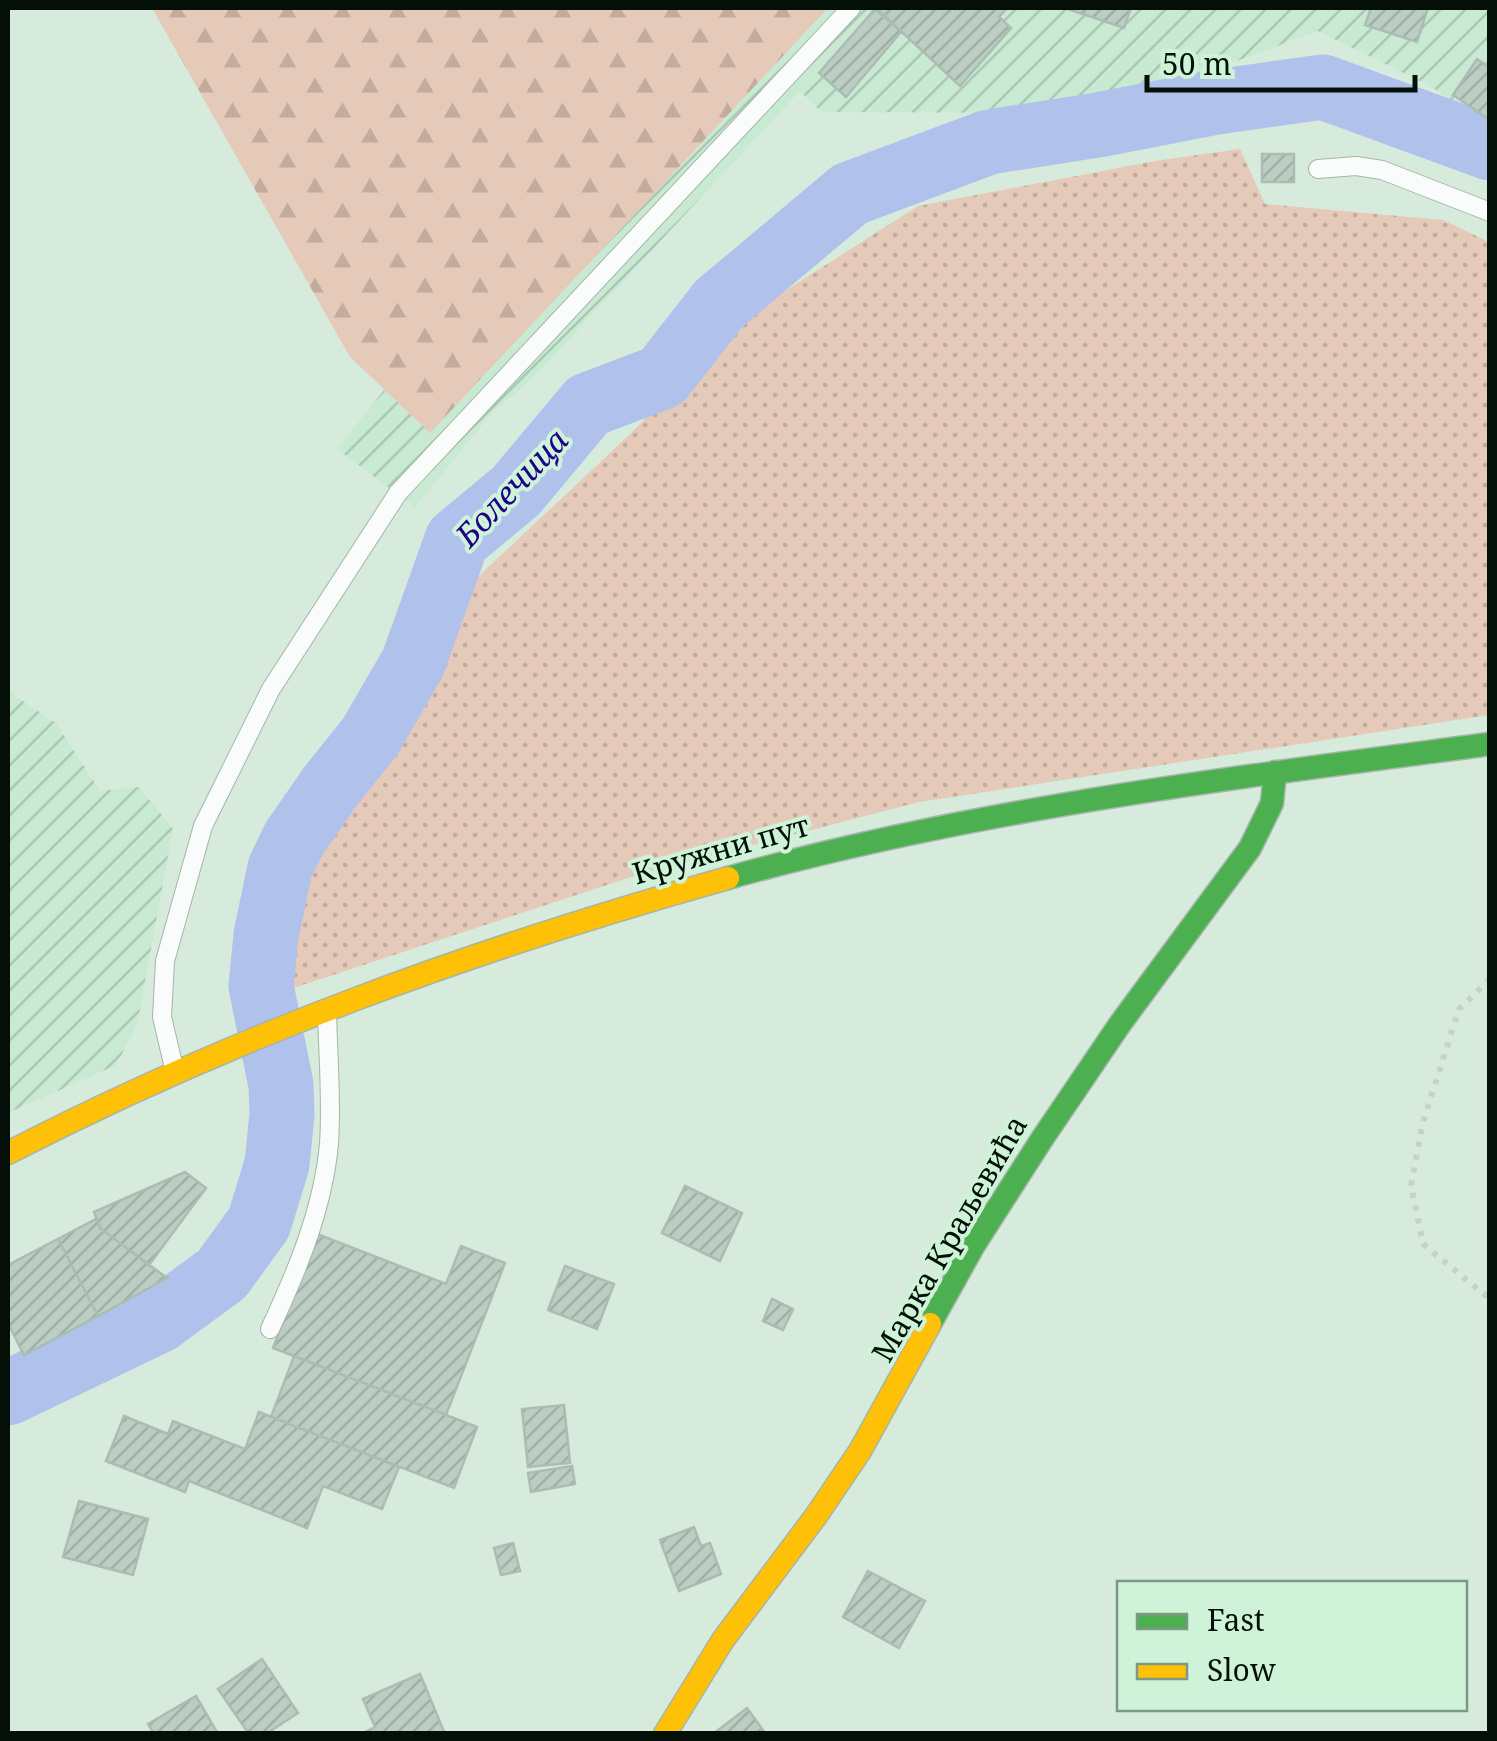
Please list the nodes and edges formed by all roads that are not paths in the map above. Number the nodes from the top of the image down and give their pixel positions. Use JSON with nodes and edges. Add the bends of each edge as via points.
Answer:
{"nodes":[{"id":1,"x":851,"y":8,"type":"edge"},
{"id":2,"x":1318,"y":169,"type":"dead end"},
{"id":3,"x":1490,"y":212,"type":"edge"},
{"id":4,"x":1490,"y":744,"type":"edge"},
{"id":5,"x":1276,"y":772,"type":"junction"},
{"id":6,"x":318,"y":1010,"type":"junction"},
{"id":7,"x":175,"y":1072,"type":"junction"},
{"id":8,"x":8,"y":1154,"type":"edge"},
{"id":9,"x":270,"y":1329,"type":"dead end"},
{"id":10,"x":665,"y":1734,"type":"edge"}],
"edges":[{"from":1,"to":7,"type":"lane","via":[[398,494],[271,689],[204,826],[165,961],[162,1016]]},
{"from":2,"to":3,"type":"lane","via":[[1382,170]]},
{"from":4,"to":5,"type":"main road","name":"Кружни пут"},
{"from":5,"to":6,"type":"main road","name":"Кружни пут","via":[[972,820],[770,865],[526,938]]},
{"from":5,"to":10,"type":"main road","name":"Марка Краљевића","via":[[1272,804],[1250,848],[1042,1138],[860,1451],[723,1640]]},
{"from":6,"to":7,"type":"main road","name":"Кружни пут"},
{"from":6,"to":9,"type":"lane","via":[[328,1144],[304,1250]]},
{"from":7,"to":8,"type":"main road","name":"Кружни пут"}]}
